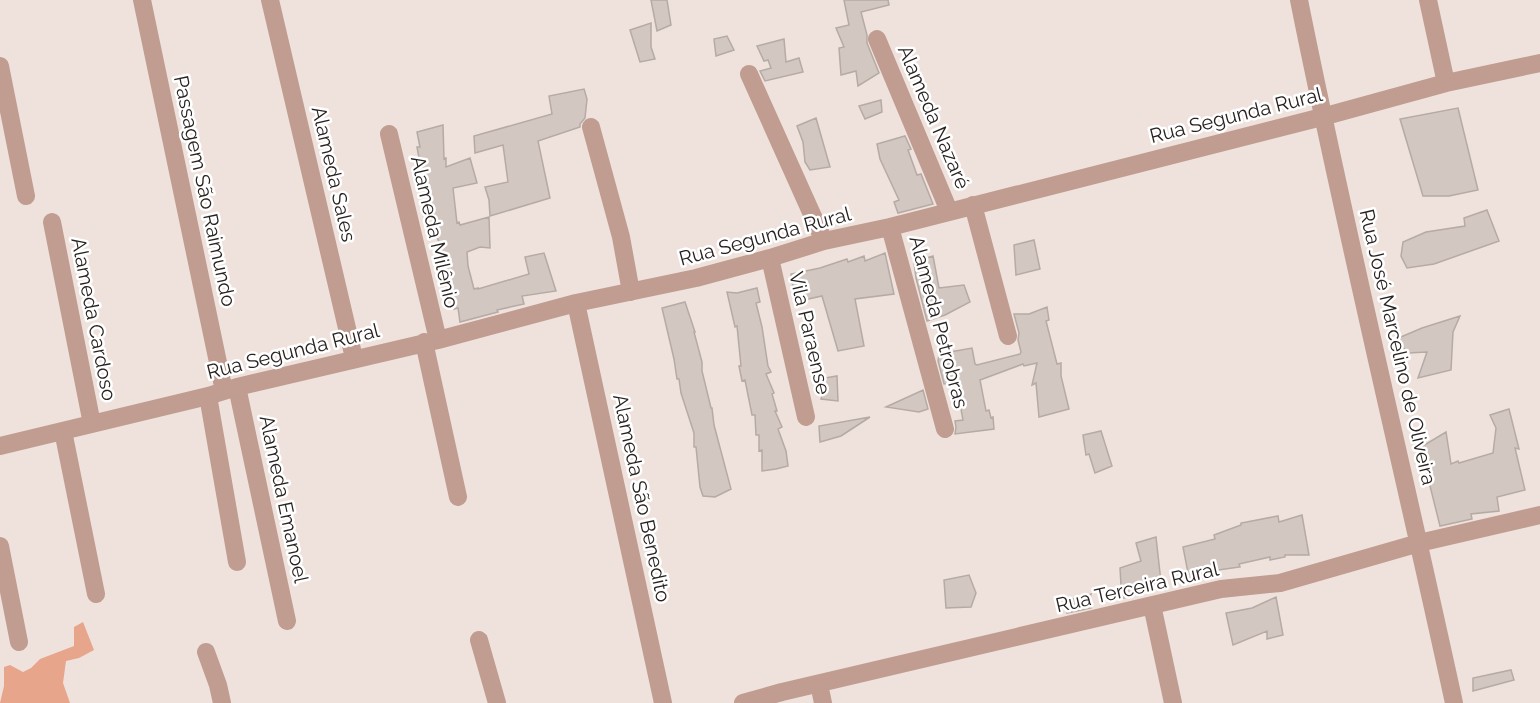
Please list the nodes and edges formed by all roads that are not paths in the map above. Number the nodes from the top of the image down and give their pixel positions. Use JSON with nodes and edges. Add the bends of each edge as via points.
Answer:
{"nodes":[{"id":1,"x":142,"y":0,"type":"edge"},
{"id":2,"x":270,"y":0,"type":"edge"},
{"id":3,"x":1299,"y":0,"type":"edge"},
{"id":4,"x":1428,"y":0,"type":"edge"},
{"id":5,"x":878,"y":39,"type":"dead end"},
{"id":6,"x":1540,"y":63,"type":"edge"},
{"id":7,"x":0,"y":66,"type":"edge"},
{"id":8,"x":749,"y":74,"type":"dead end"},
{"id":9,"x":1446,"y":82,"type":"junction"},
{"id":10,"x":1322,"y":117,"type":"junction"},
{"id":11,"x":591,"y":127,"type":"dead end"},
{"id":12,"x":389,"y":134,"type":"dead end"},
{"id":13,"x":26,"y":196,"type":"dead end"},
{"id":14,"x":973,"y":205,"type":"junction"},
{"id":15,"x":949,"y":211,"type":"junction"},
{"id":16,"x":51,"y":222,"type":"dead end"},
{"id":17,"x":890,"y":227,"type":"junction"},
{"id":18,"x":824,"y":241,"type":"junction"},
{"id":19,"x":770,"y":258,"type":"junction"},
{"id":20,"x":631,"y":292,"type":"junction"},
{"id":21,"x":576,"y":303,"type":"junction"},
{"id":22,"x":1008,"y":336,"type":"dead end"},
{"id":23,"x":431,"y":341,"type":"junction"},
{"id":24,"x":354,"y":358,"type":"junction"},
{"id":25,"x":223,"y":391,"type":"junction"},
{"id":26,"x":806,"y":417,"type":"dead end"},
{"id":27,"x":92,"y":424,"type":"junction"},
{"id":28,"x":945,"y":429,"type":"dead end"},
{"id":29,"x":63,"y":431,"type":"junction"},
{"id":30,"x":0,"y":446,"type":"edge"},
{"id":31,"x":458,"y":497,"type":"dead end"},
{"id":32,"x":1540,"y":515,"type":"edge"},
{"id":33,"x":1419,"y":543,"type":"junction"},
{"id":34,"x":0,"y":546,"type":"edge"},
{"id":35,"x":237,"y":562,"type":"dead end"},
{"id":36,"x":96,"y":594,"type":"dead end"},
{"id":37,"x":1152,"y":605,"type":"junction"},
{"id":38,"x":287,"y":621,"type":"dead end"},
{"id":39,"x":479,"y":640,"type":"dead end"},
{"id":40,"x":20,"y":642,"type":"dead end"},
{"id":41,"x":206,"y":652,"type":"dead end"},
{"id":42,"x":819,"y":684,"type":"junction"},
{"id":43,"x":783,"y":698,"type":"edge"},
{"id":44,"x":222,"y":703,"type":"edge"},
{"id":45,"x":496,"y":703,"type":"edge"},
{"id":46,"x":663,"y":703,"type":"edge"},
{"id":47,"x":743,"y":703,"type":"edge"},
{"id":48,"x":823,"y":703,"type":"edge"},
{"id":49,"x":1173,"y":703,"type":"edge"},
{"id":50,"x":1454,"y":703,"type":"edge"}],
"edges":[{"from":1,"to":25,"type":"street","name":"Passagem São Raimundo"},
{"from":2,"to":24,"type":"street","name":"Alameda Sales"},
{"from":3,"to":10,"type":"street","name":"Rua José Marcelino de Oliveira"},
{"from":4,"to":9,"type":"street"},
{"from":5,"to":15,"type":"street","name":"Alameda Nazaré"},
{"from":6,"to":9,"type":"street","name":"Rua Segunda Rural"},
{"from":7,"to":13,"type":"street"},
{"from":8,"to":18,"type":"street"},
{"from":9,"to":10,"type":"street","name":"Rua Segunda Rural"},
{"from":10,"to":14,"type":"street","name":"Rua Segunda Rural"},
{"from":10,"to":33,"type":"street","name":"Rua José Marcelino de Oliveira"},
{"from":11,"to":20,"type":"street","via":[[621,237]]},
{"from":12,"to":23,"type":"street","name":"Alameda Milênio"},
{"from":14,"to":15,"type":"street","name":"Rua Segunda Rural"},
{"from":14,"to":22,"type":"street"},
{"from":15,"to":17,"type":"street","name":"Rua Segunda Rural"},
{"from":16,"to":27,"type":"street","name":"Alameda Cardoso"},
{"from":17,"to":18,"type":"street","name":"Rua Segunda Rural"},
{"from":17,"to":28,"type":"street","name":"Alameda Petrobras"},
{"from":18,"to":19,"type":"street","name":"Rua Segunda Rural"},
{"from":19,"to":20,"type":"street","name":"Rua Segunda Rural"},
{"from":19,"to":26,"type":"street","name":"Vila Paraense"},
{"from":20,"to":21,"type":"street","name":"Rua Segunda Rural"},
{"from":21,"to":23,"type":"street","name":"Rua Segunda Rural"},
{"from":21,"to":46,"type":"street","name":"Alameda São Benedito"},
{"from":23,"to":24,"type":"street","name":"Rua Segunda Rural"},
{"from":23,"to":31,"type":"street","name":"Alameda Milênio"},
{"from":24,"to":25,"type":"street","name":"Rua Segunda Rural"},
{"from":25,"to":27,"type":"street","name":"Rua Segunda Rural"},
{"from":25,"to":35,"type":"street"},
{"from":25,"to":38,"type":"street","name":"Alameda Emanoel"},
{"from":27,"to":29,"type":"street","name":"Rua Segunda Rural"},
{"from":29,"to":30,"type":"street","name":"Rua Segunda Rural"},
{"from":29,"to":36,"type":"street"},
{"from":32,"to":33,"type":"street","name":"Rua Terceira Rural"},
{"from":33,"to":37,"type":"street","name":"Rua Terceira Rural","via":[[1280,583],[1221,590]]},
{"from":33,"to":50,"type":"street","name":"Rua José Marcelino de Oliveira"},
{"from":34,"to":40,"type":"street"},
{"from":37,"to":42,"type":"street","name":"Rua Terceira Rural"},
{"from":37,"to":49,"type":"street"},
{"from":39,"to":45,"type":"street"},
{"from":41,"to":44,"type":"street"},
{"from":42,"to":43,"type":"street","name":"Rua Terceira Rural"},
{"from":42,"to":48,"type":"street"},
{"from":43,"to":47,"type":"street","name":"Rua Terceira Rural"}]}
